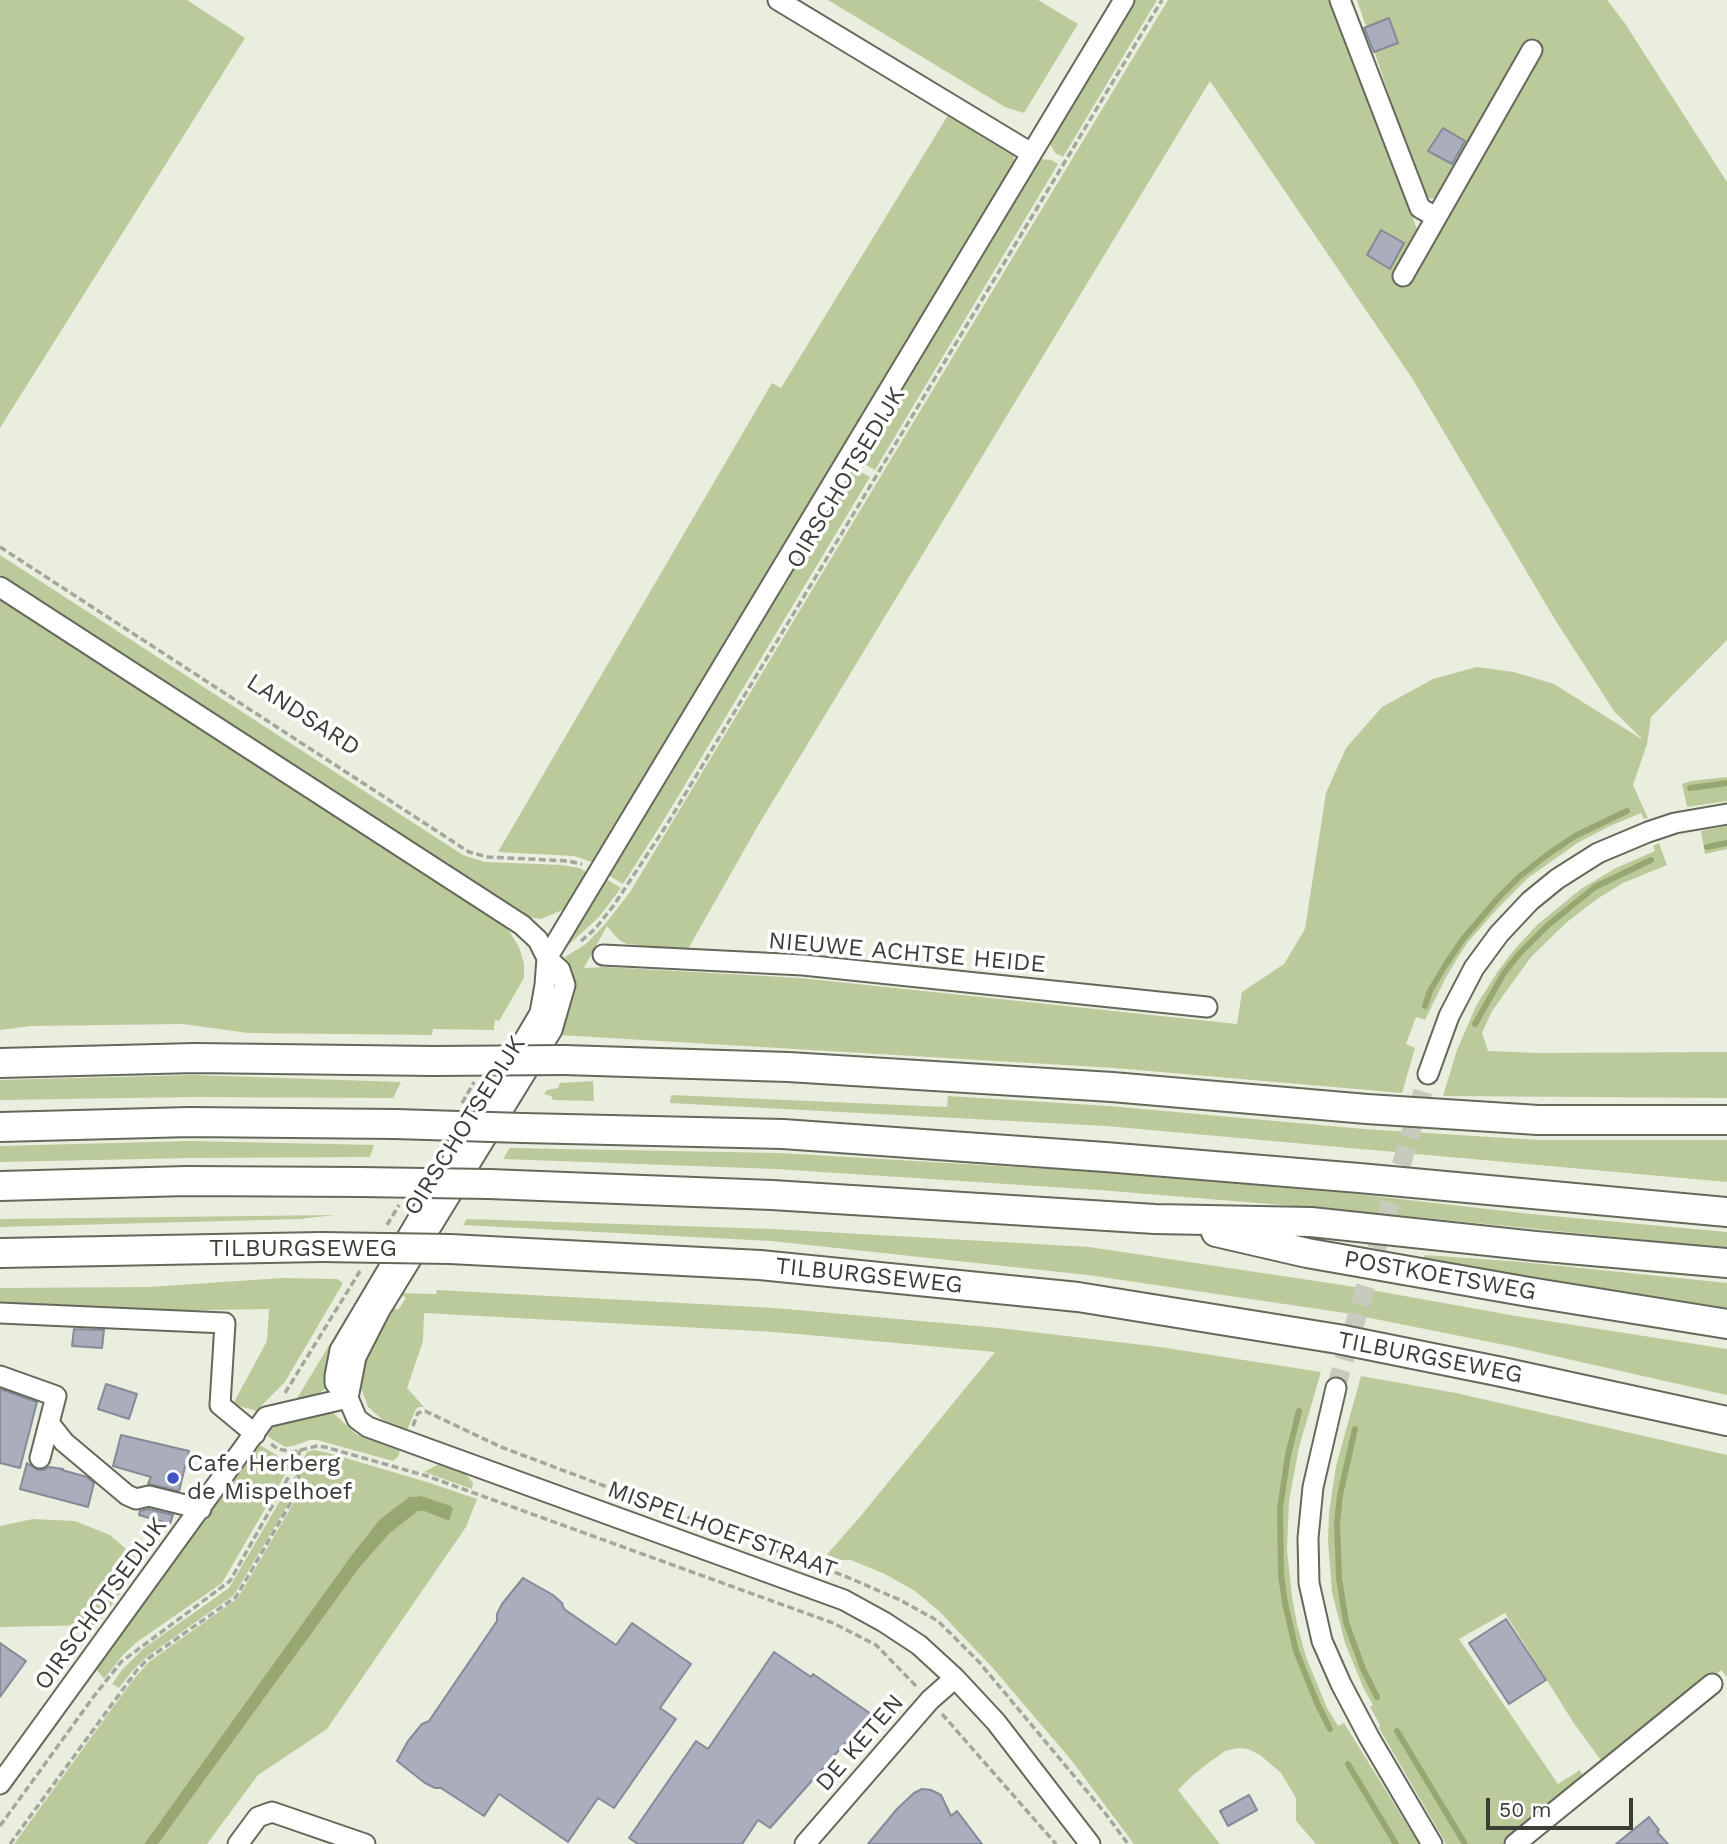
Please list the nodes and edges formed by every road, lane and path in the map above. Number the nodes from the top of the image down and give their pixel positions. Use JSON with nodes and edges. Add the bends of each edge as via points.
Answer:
{"nodes":[{"id":1,"x":778,"y":0,"type":"edge"},
{"id":2,"x":1124,"y":0,"type":"edge"},
{"id":3,"x":1162,"y":0,"type":"edge"},
{"id":4,"x":1340,"y":0,"type":"edge"},
{"id":5,"x":1532,"y":50,"type":"dead end"},
{"id":6,"x":1031,"y":153,"type":"junction"},
{"id":7,"x":1436,"y":218,"type":"junction"},
{"id":8,"x":1403,"y":276,"type":"dead end"},
{"id":9,"x":0,"y":547,"type":"edge"},
{"id":10,"x":0,"y":587,"type":"edge"},
{"id":11,"x":1727,"y":814,"type":"edge"},
{"id":12,"x":598,"y":872,"type":"junction"},
{"id":13,"x":603,"y":955,"type":"dead end"},
{"id":14,"x":547,"y":958,"type":"junction"},
{"id":15,"x":1207,"y":1007,"type":"dead end"},
{"id":16,"x":0,"y":1063,"type":"edge"},
{"id":17,"x":1428,"y":1074,"type":"tunnel mouth"},
{"id":18,"x":1727,"y":1120,"type":"edge"},
{"id":19,"x":0,"y":1127,"type":"edge"},
{"id":20,"x":0,"y":1186,"type":"edge"},
{"id":21,"x":1727,"y":1212,"type":"edge"},
{"id":22,"x":1155,"y":1219,"type":"junction"},
{"id":23,"x":0,"y":1253,"type":"edge"},
{"id":24,"x":1727,"y":1264,"type":"edge"},
{"id":25,"x":0,"y":1313,"type":"edge"},
{"id":26,"x":1727,"y":1324,"type":"edge"},
{"id":27,"x":0,"y":1376,"type":"edge"},
{"id":28,"x":1336,"y":1388,"type":"tunnel mouth"},
{"id":29,"x":348,"y":1398,"type":"junction"},
{"id":30,"x":1727,"y":1421,"type":"edge"},
{"id":31,"x":49,"y":1423,"type":"junction"},
{"id":32,"x":256,"y":1434,"type":"junction"},
{"id":33,"x":300,"y":1450,"type":"junction"},
{"id":34,"x":40,"y":1458,"type":"dead end"},
{"id":35,"x":293,"y":1469,"type":"junction"},
{"id":36,"x":201,"y":1509,"type":"junction"},
{"id":37,"x":955,"y":1678,"type":"junction"},
{"id":38,"x":1712,"y":1684,"type":"dead end"},
{"id":39,"x":930,"y":1700,"type":"junction"},
{"id":40,"x":0,"y":1784,"type":"edge"},
{"id":41,"x":0,"y":1826,"type":"edge"},
{"id":42,"x":10,"y":1844,"type":"edge"},
{"id":43,"x":238,"y":1844,"type":"edge"},
{"id":44,"x":365,"y":1844,"type":"edge"},
{"id":45,"x":805,"y":1844,"type":"edge"},
{"id":46,"x":1056,"y":1844,"type":"edge"},
{"id":47,"x":1090,"y":1844,"type":"edge"},
{"id":48,"x":1432,"y":1844,"type":"edge"},
{"id":49,"x":1515,"y":1844,"type":"edge"}],
"edges":[{"from":1,"to":6,"type":"street"},
{"from":2,"to":6,"type":"street","name":"OIRSCHOTSEDIJK"},
{"from":3,"to":14,"type":"path","name":"OIRSCHOTSEDIJK","via":[[666,826],[595,929],[564,953]]},
{"from":4,"to":7,"type":"street","via":[[1420,208]]},
{"from":5,"to":7,"type":"street"},
{"from":6,"to":12,"type":"street","name":"OIRSCHOTSEDIJK"},
{"from":7,"to":8,"type":"street"},
{"from":9,"to":12,"type":"path","name":"LANDSARD","via":[[469,852],[568,861]]},
{"from":10,"to":14,"type":"street","via":[[522,925],[538,940]]},
{"from":11,"to":17,"type":"street","via":[[1666,826],[1598,853],[1530,901],[1474,968],[1449,1016]]},
{"from":12,"to":14,"type":"street","name":"OIRSCHOTSEDIJK"},
{"from":13,"to":15,"type":"street","name":"NIEUWE ACHTSE HEIDE","via":[[803,965]]},
{"from":14,"to":29,"type":"street","name":"OIRSCHOTSEDIJK","via":[[560,970],[565,985],[552,1030],[380,1310],[356,1357]]},
{"from":16,"to":18,"type":"highway","bridge":true,"via":[[195,1058],[564,1060],[788,1067],[1538,1120]]},
{"from":19,"to":21,"type":"highway","bridge":true,"via":[[190,1122],[395,1124],[796,1135],[1105,1157]]},
{"from":20,"to":22,"type":"highway","bridge":true,"via":[[187,1181],[489,1184],[772,1195]]},
{"from":22,"to":24,"type":"highway","via":[[1311,1222]]},
{"from":22,"to":26,"type":"highway","name":"POSTKOETSWEG","via":[[1307,1253]]},
{"from":23,"to":30,"type":"highway","name":"TILBURGSEWEG","bridge":true,"via":[[450,1249],[760,1265],[1079,1297],[1338,1339]]},
{"from":25,"to":32,"type":"street","via":[[225,1323],[220,1405]]},
{"from":27,"to":31,"type":"street","via":[[56,1396]]},
{"from":28,"to":48,"type":"street","via":[[1313,1487],[1309,1583],[1322,1641],[1341,1684]]},
{"from":29,"to":32,"type":"street","name":"OIRSCHOTSEDIJK","via":[[266,1418]]},
{"from":29,"to":37,"type":"street","name":"MISPELHOEFSTRAAT","via":[[357,1419],[368,1427],[845,1600],[919,1645]]},
{"from":31,"to":34,"type":"street"},
{"from":31,"to":36,"type":"street","via":[[64,1442],[127,1495]]},
{"from":32,"to":33,"type":"path","name":"MISPELHOEFSTRAAT","via":[[278,1449]]},
{"from":32,"to":36,"type":"street","name":"OIRSCHOTSEDIJK"},
{"from":33,"to":35,"type":"path","name":"OIRSCHOTSEDIJK"},
{"from":33,"to":39,"type":"path","name":"MISPELHOEFSTRAAT","via":[[325,1447],[428,1476],[833,1623],[876,1646]]},
{"from":35,"to":41,"type":"path","name":"OIRSCHOTSEDIJK","via":[[230,1581],[121,1662]]},
{"from":35,"to":42,"type":"path","via":[[301,1485],[236,1597],[136,1670]]},
{"from":36,"to":40,"type":"street","name":"OIRSCHOTSEDIJK"},
{"from":37,"to":39,"type":"street","name":"DE KETEN"},
{"from":37,"to":47,"type":"street","name":"MISPELHOEFSTRAAT","via":[[996,1722]]},
{"from":38,"to":49,"type":"street"},
{"from":39,"to":45,"type":"street","name":"DE KETEN"},
{"from":39,"to":46,"type":"path","name":"MISPELHOEFSTRAAT"},
{"from":43,"to":44,"type":"street","via":[[258,1817],[272,1812]]}]}
